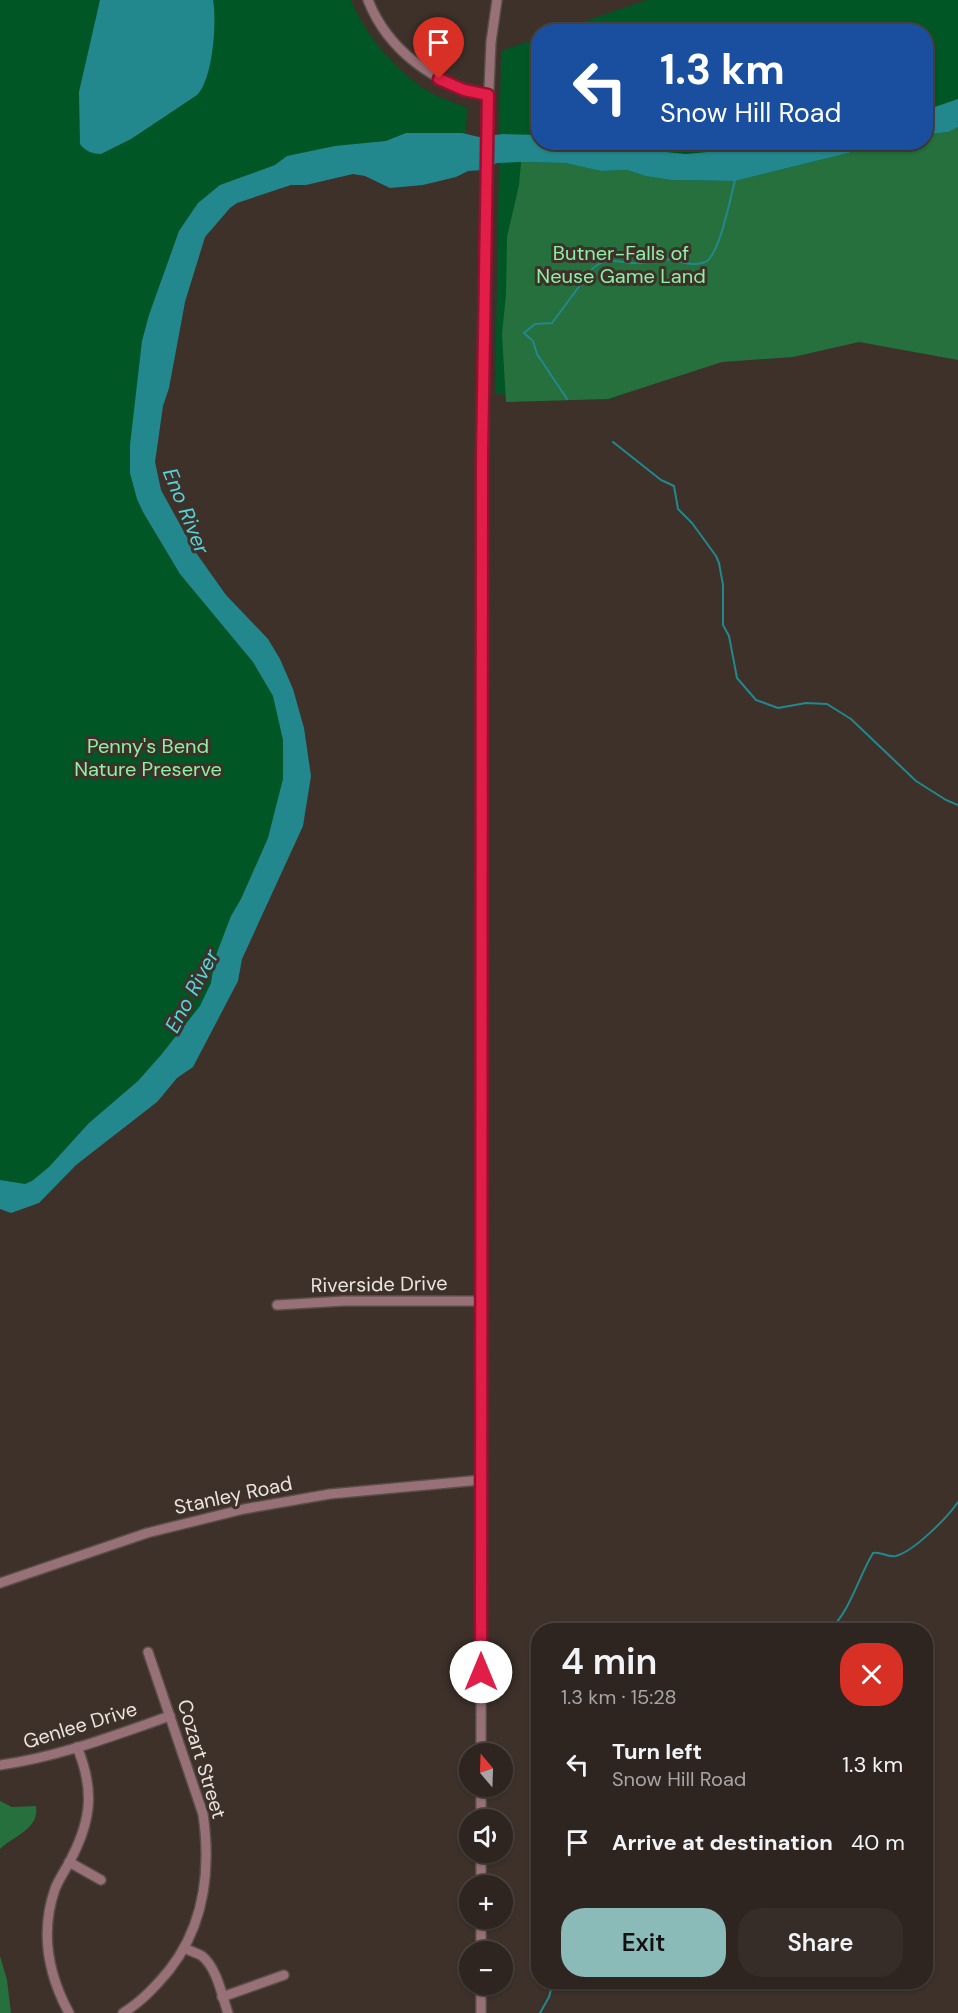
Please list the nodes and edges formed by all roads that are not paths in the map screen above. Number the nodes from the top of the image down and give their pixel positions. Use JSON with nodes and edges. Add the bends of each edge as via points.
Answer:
{"nodes":[{"id":1,"x":368,"y":0,"type":"edge"},
{"id":2,"x":497,"y":0,"type":"edge"},
{"id":3,"x":488,"y":95,"type":"junction"},
{"id":4,"x":481,"y":1301,"type":"junction"},
{"id":5,"x":277,"y":1305,"type":"dead end"},
{"id":6,"x":481,"y":1480,"type":"junction"},
{"id":7,"x":0,"y":1583,"type":"edge"},
{"id":8,"x":148,"y":1652,"type":"dead end"},
{"id":9,"x":171,"y":1716,"type":"junction"},
{"id":10,"x":481,"y":1743,"type":"edge"},
{"id":11,"x":77,"y":1747,"type":"junction"},
{"id":12,"x":0,"y":1765,"type":"edge"},
{"id":13,"x":69,"y":1862,"type":"junction"},
{"id":14,"x":101,"y":1880,"type":"dead end"},
{"id":15,"x":184,"y":1948,"type":"junction"},
{"id":16,"x":284,"y":1975,"type":"dead end"},
{"id":17,"x":481,"y":1995,"type":"edge"},
{"id":18,"x":222,"y":1997,"type":"junction"},
{"id":19,"x":69,"y":2013,"type":"edge"},
{"id":20,"x":123,"y":2013,"type":"edge"},
{"id":21,"x":228,"y":2013,"type":"edge"},
{"id":22,"x":481,"y":2013,"type":"edge"}],
"edges":[{"from":1,"to":3,"type":"street","via":[[388,35],[414,62],[452,85]]},
{"from":2,"to":3,"type":"street"},
{"from":3,"to":4,"type":"street","via":[[482,456]]},
{"from":4,"to":5,"type":"street","name":"Riverside Drive"},
{"from":4,"to":6,"type":"street"},
{"from":6,"to":7,"type":"street","name":"Stanley Road","via":[[330,1494],[252,1507],[147,1533]]},
{"from":6,"to":10,"type":"street"},
{"from":8,"to":9,"type":"street","name":"Cozart Street"},
{"from":9,"to":11,"type":"street","name":"Genlee Drive"},
{"from":9,"to":15,"type":"street","name":"Cozart Street","via":[[203,1814],[207,1841],[201,1908]]},
{"from":11,"to":12,"type":"street","name":"Genlee Drive"},
{"from":11,"to":13,"type":"street","via":[[90,1793],[86,1824]]},
{"from":13,"to":14,"type":"street"},
{"from":13,"to":19,"type":"street","via":[[55,1888],[47,1931],[48,1956]]},
{"from":15,"to":18,"type":"street","via":[[207,1961]]},
{"from":15,"to":20,"type":"street","name":"Cozart Street","via":[[171,1970]]},
{"from":16,"to":18,"type":"street"},
{"from":17,"to":22,"type":"street"},
{"from":18,"to":21,"type":"street"}]}
